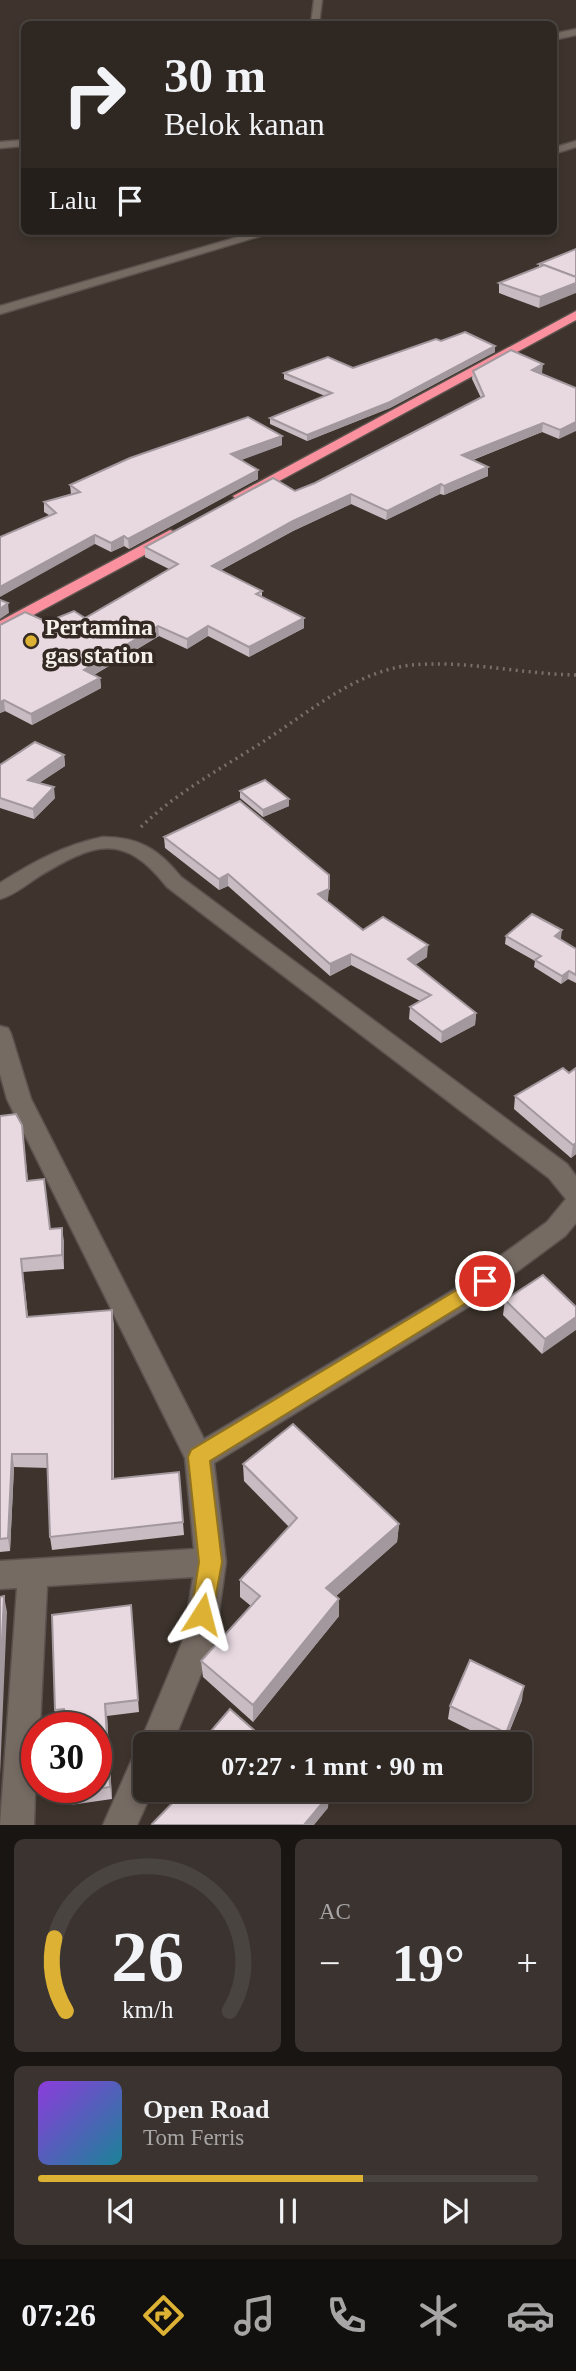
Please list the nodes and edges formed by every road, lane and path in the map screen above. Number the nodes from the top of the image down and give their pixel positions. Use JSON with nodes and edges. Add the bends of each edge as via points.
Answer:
{"nodes":[{"id":1,"x":318,"y":0,"type":"edge"},
{"id":2,"x":315,"y":21,"type":"edge"},
{"id":3,"x":576,"y":32,"type":"edge"},
{"id":4,"x":557,"y":36,"type":"edge"},
{"id":5,"x":21,"y":143,"type":"edge"},
{"id":6,"x":576,"y":144,"type":"edge"},
{"id":7,"x":0,"y":145,"type":"edge"},
{"id":8,"x":557,"y":149,"type":"edge"},
{"id":9,"x":257,"y":235,"type":"edge"},
{"id":10,"x":0,"y":310,"type":"edge"},
{"id":11,"x":576,"y":315,"type":"edge"},
{"id":12,"x":221,"y":507,"type":"edge"},
{"id":13,"x":184,"y":527,"type":"edge"},
{"id":14,"x":0,"y":628,"type":"edge"},
{"id":15,"x":576,"y":676,"type":"edge"},
{"id":16,"x":139,"y":848,"type":"junction"},
{"id":17,"x":0,"y":892,"type":"edge"},
{"id":18,"x":0,"y":1034,"type":"edge"},
{"id":19,"x":9,"y":1098,"type":"edge"},
{"id":20,"x":576,"y":1194,"type":"edge"},
{"id":21,"x":576,"y":1205,"type":"edge"},
{"id":22,"x":198,"y":1457,"type":"junction"},
{"id":23,"x":211,"y":1562,"type":"junction"},
{"id":24,"x":33,"y":1573,"type":"junction"},
{"id":25,"x":0,"y":1575,"type":"edge"},
{"id":26,"x":160,"y":1732,"type":"edge"},
{"id":27,"x":133,"y":1796,"type":"edge"},
{"id":28,"x":17,"y":1825,"type":"edge"},
{"id":29,"x":120,"y":1825,"type":"edge"}],
"edges":[{"from":1,"to":2,"type":"street"},
{"from":3,"to":4,"type":"street"},
{"from":5,"to":7,"type":"street"},
{"from":6,"to":8,"type":"street"},
{"from":9,"to":10,"type":"street"},
{"from":11,"to":12,"type":"highway"},
{"from":13,"to":14,"type":"highway"},
{"from":15,"to":16,"type":"path","via":[[410,665],[378,674],[161,807],[138,831]]},
{"from":16,"to":17,"type":"street","via":[[114,843],[69,852]]},
{"from":16,"to":20,"type":"street","via":[[174,882],[558,1171]]},
{"from":18,"to":19,"type":"street"},
{"from":19,"to":22,"type":"street"},
{"from":21,"to":22,"type":"street","via":[[572,1216],[530,1252]]},
{"from":22,"to":23,"type":"street"},
{"from":23,"to":24,"type":"street"},
{"from":23,"to":26,"type":"street","via":[[198,1640]]},
{"from":24,"to":25,"type":"street"},
{"from":24,"to":28,"type":"street"},
{"from":27,"to":29,"type":"street"}]}
